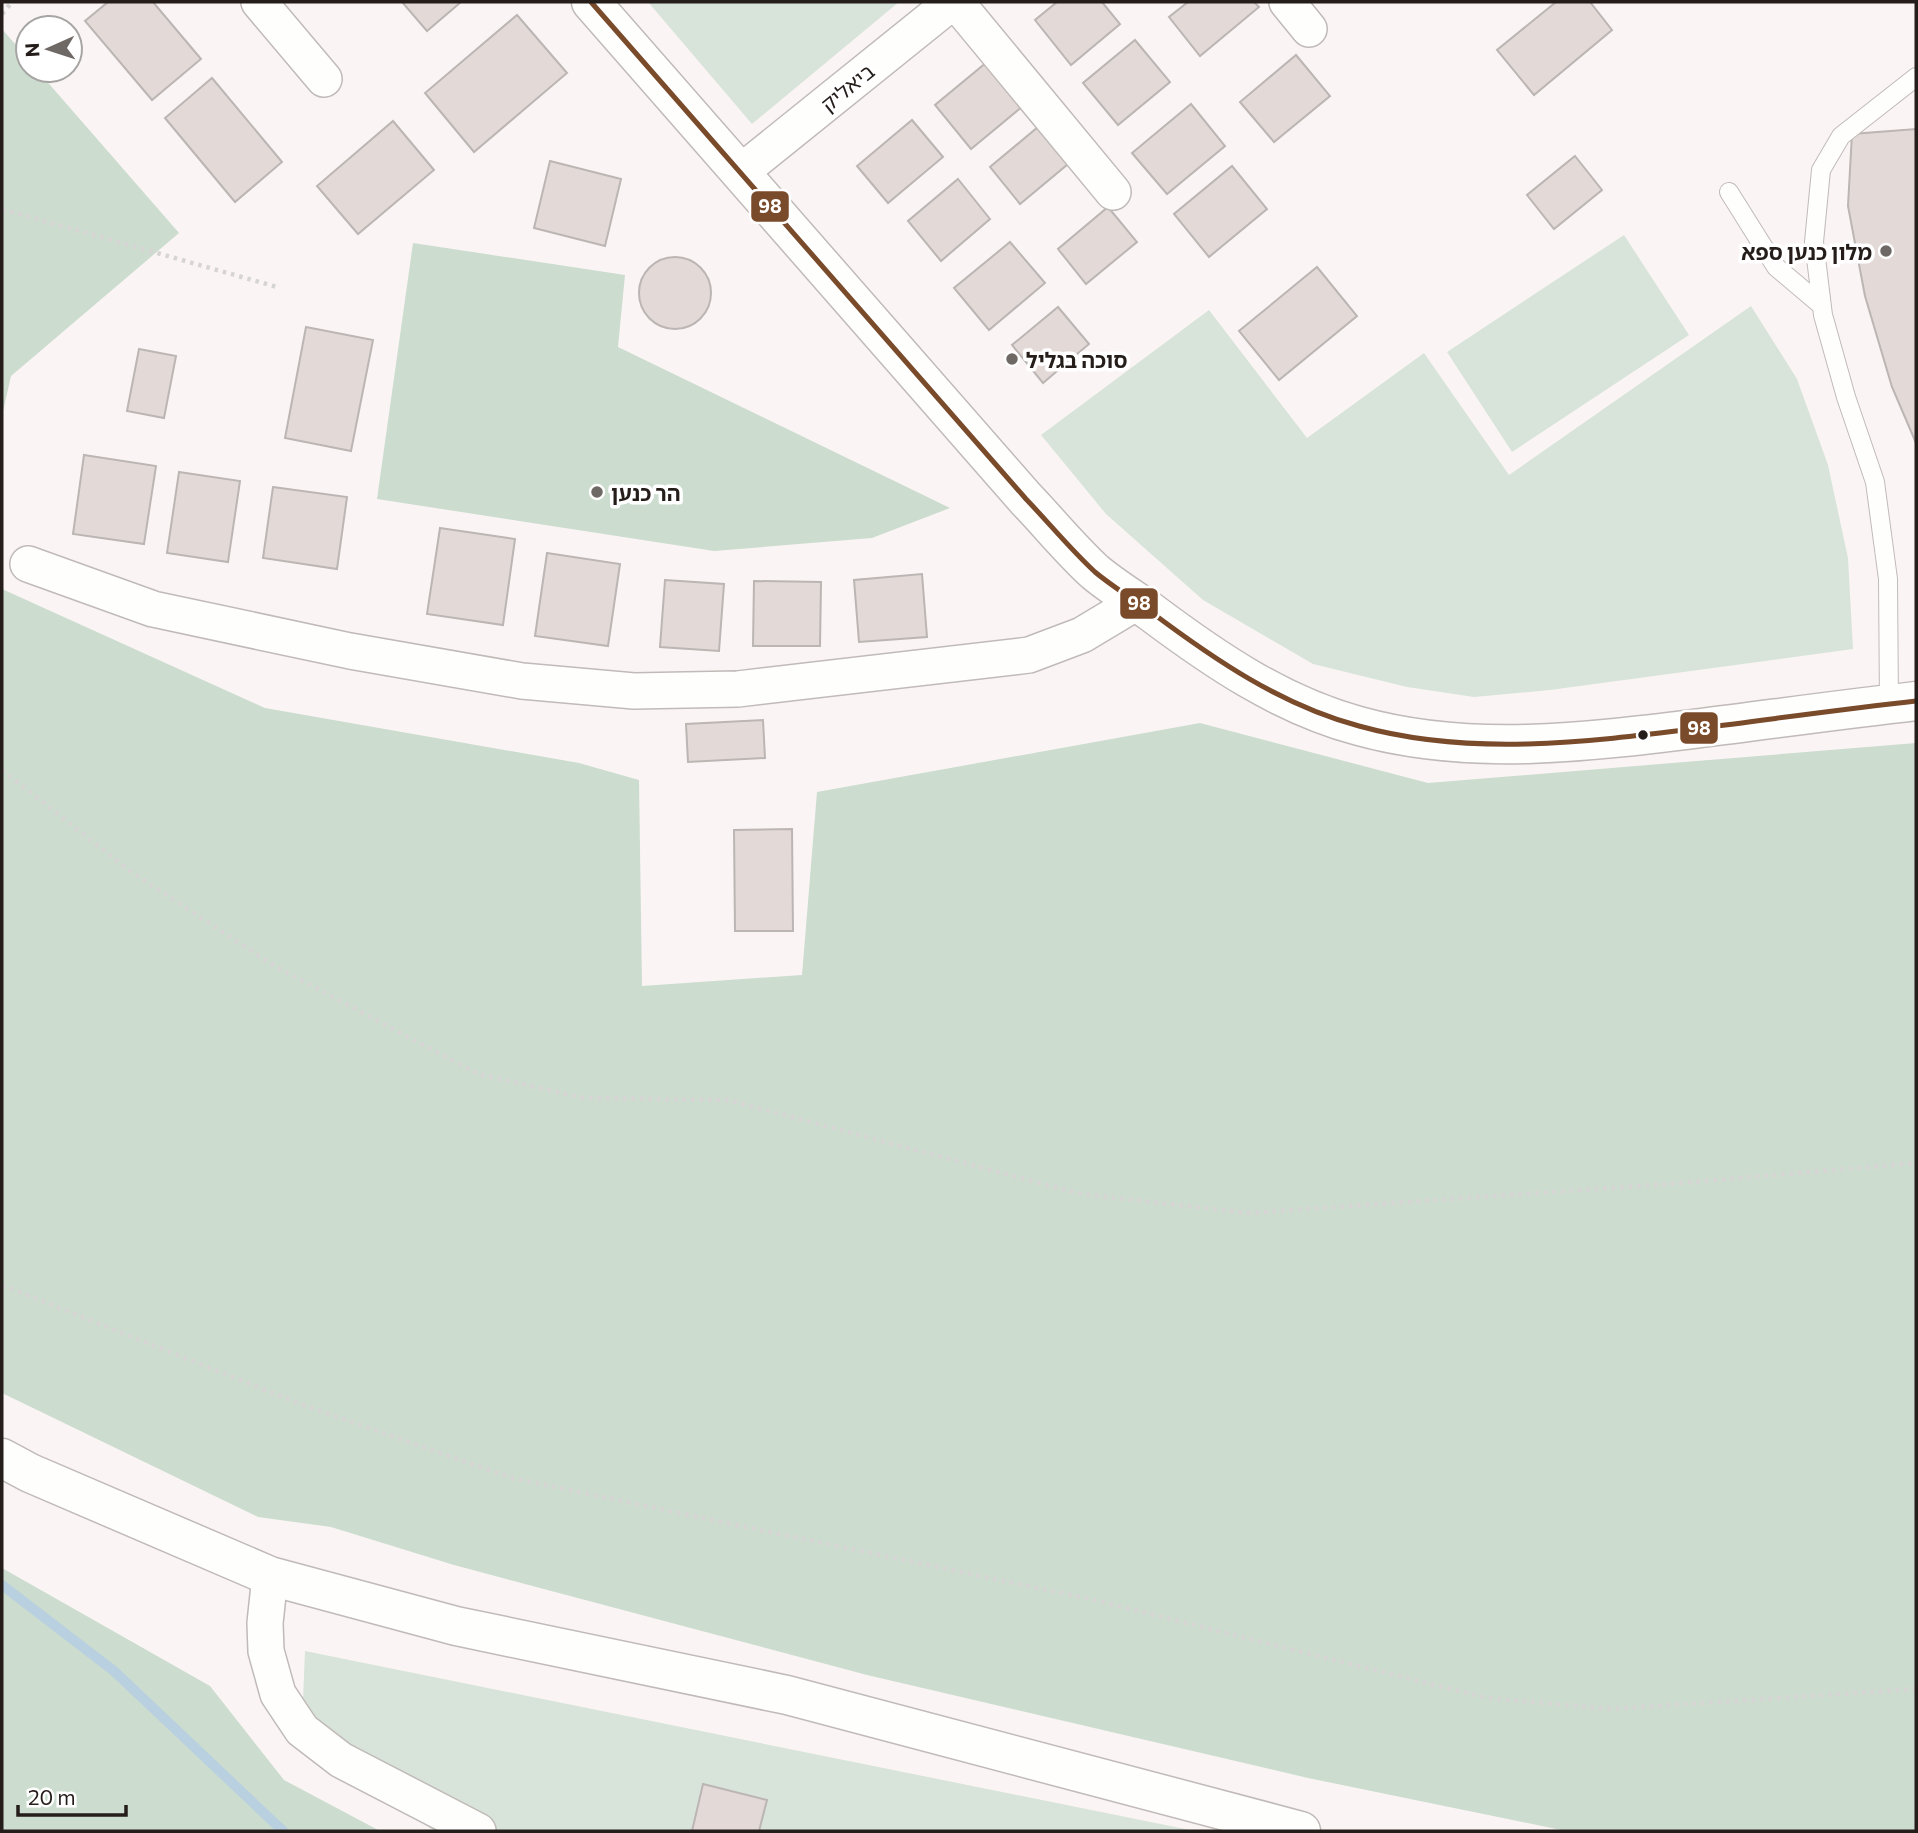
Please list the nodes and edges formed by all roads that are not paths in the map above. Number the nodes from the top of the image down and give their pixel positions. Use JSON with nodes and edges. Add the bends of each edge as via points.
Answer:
{"nodes":[{"id":1,"x":259,"y":2,"type":"edge"},
{"id":2,"x":591,"y":2,"type":"edge"},
{"id":3,"x":954,"y":2,"type":"edge"},
{"id":4,"x":1287,"y":2,"type":"edge"},
{"id":5,"x":1309,"y":29,"type":"dead end"},
{"id":6,"x":1916,"y":77,"type":"edge"},
{"id":7,"x":324,"y":79,"type":"dead end"},
{"id":8,"x":741,"y":172,"type":"junction"},
{"id":9,"x":1113,"y":192,"type":"dead end"},
{"id":10,"x":1729,"y":192,"type":"dead end"},
{"id":11,"x":1821,"y":305,"type":"junction"},
{"id":12,"x":28,"y":564,"type":"dead end"},
{"id":13,"x":1137,"y":602,"type":"junction"},
{"id":14,"x":1903,"y":702,"type":"edge"},
{"id":15,"x":2,"y":1458,"type":"edge"},
{"id":16,"x":270,"y":1576,"type":"junction"},
{"id":17,"x":478,"y":1831,"type":"edge"},
{"id":18,"x":1301,"y":1831,"type":"edge"}],
"edges":[{"from":1,"to":7,"type":"street"},
{"from":2,"to":8,"type":"street"},
{"from":3,"to":8,"type":"street","name":"ביאליק"},
{"from":3,"to":9,"type":"street"},
{"from":4,"to":5,"type":"street"},
{"from":6,"to":11,"type":"lane","via":[[1841,136],[1821,170],[1814,242]]},
{"from":8,"to":13,"type":"street","via":[[1026,499],[1096,572]]},
{"from":10,"to":11,"type":"lane","via":[[1776,267]]},
{"from":11,"to":14,"type":"lane","via":[[1875,482]]},
{"from":12,"to":13,"type":"street","via":[[153,609],[350,651],[522,681],[634,691],[738,689],[1029,655],[1082,635]]},
{"from":13,"to":14,"type":"street","via":[[1240,675],[1289,700],[1358,726],[1411,737],[1548,744]]},
{"from":15,"to":16,"type":"street"},
{"from":16,"to":17,"type":"street","via":[[266,1651],[278,1694],[302,1730],[341,1760]]},
{"from":16,"to":18,"type":"street","via":[[456,1626],[787,1695]]}]}
